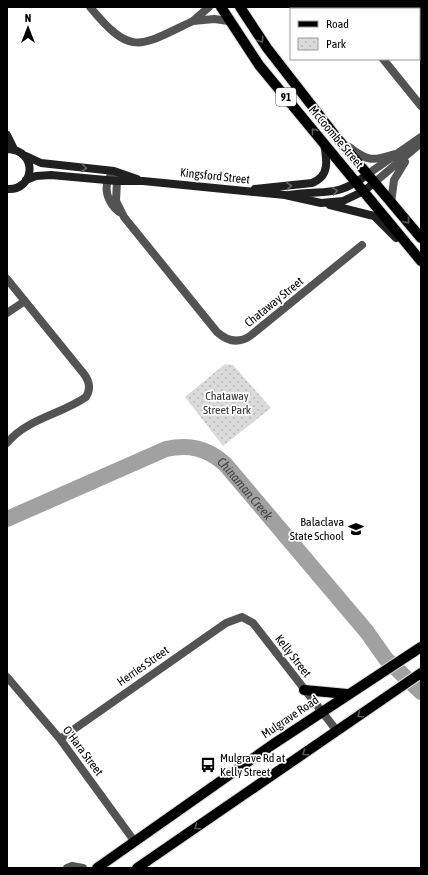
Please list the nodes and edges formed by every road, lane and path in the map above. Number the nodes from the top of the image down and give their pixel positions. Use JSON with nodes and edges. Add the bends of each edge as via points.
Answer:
{"nodes":[{"id":1,"x":90,"y":7,"type":"edge"},
{"id":2,"x":209,"y":7,"type":"edge"},
{"id":3,"x":221,"y":7,"type":"edge"},
{"id":4,"x":240,"y":7,"type":"edge"},
{"id":5,"x":194,"y":21,"type":"junction"},
{"id":6,"x":229,"y":21,"type":"junction"},
{"id":7,"x":384,"y":60,"type":"edge"},
{"id":8,"x":421,"y":106,"type":"edge"},
{"id":9,"x":7,"y":135,"type":"edge"},
{"id":10,"x":421,"y":137,"type":"edge"},
{"id":11,"x":337,"y":138,"type":"junction"},
{"id":12,"x":421,"y":143,"type":"edge"},
{"id":13,"x":324,"y":144,"type":"junction"},
{"id":14,"x":11,"y":149,"type":"edge"},
{"id":15,"x":414,"y":150,"type":"junction"},
{"id":16,"x":395,"y":154,"type":"junction"},
{"id":17,"x":26,"y":156,"type":"junction"},
{"id":18,"x":114,"y":171,"type":"junction"},
{"id":19,"x":368,"y":174,"type":"junction"},
{"id":20,"x":26,"y":180,"type":"junction"},
{"id":21,"x":108,"y":180,"type":"junction"},
{"id":22,"x":117,"y":181,"type":"junction"},
{"id":23,"x":143,"y":181,"type":"junction"},
{"id":24,"x":375,"y":182,"type":"junction"},
{"id":25,"x":357,"y":183,"type":"junction"},
{"id":26,"x":7,"y":188,"type":"edge"},
{"id":27,"x":236,"y":190,"type":"junction"},
{"id":28,"x":364,"y":191,"type":"junction"},
{"id":29,"x":285,"y":195,"type":"junction"},
{"id":30,"x":322,"y":203,"type":"junction"},
{"id":31,"x":391,"y":203,"type":"junction"},
{"id":32,"x":124,"y":217,"type":"junction"},
{"id":33,"x":421,"y":238,"type":"edge"},
{"id":34,"x":362,"y":245,"type":"dead end"},
{"id":35,"x":421,"y":262,"type":"edge"},
{"id":36,"x":7,"y":279,"type":"edge"},
{"id":37,"x":25,"y":301,"type":"junction"},
{"id":38,"x":7,"y":313,"type":"edge"},
{"id":39,"x":7,"y":441,"type":"edge"},
{"id":40,"x":242,"y":617,"type":"joint"},
{"id":41,"x":421,"y":647,"type":"edge"},
{"id":42,"x":419,"y":674,"type":"edge"},
{"id":43,"x":7,"y":677,"type":"edge"},
{"id":44,"x":304,"y":690,"type":"junction"},
{"id":45,"x":347,"y":694,"type":"junction"},
{"id":46,"x":321,"y":712,"type":"junction"},
{"id":47,"x":337,"y":731,"type":"junction"},
{"id":48,"x":60,"y":739,"type":"junction"},
{"id":49,"x":135,"y":842,"type":"junction"},
{"id":50,"x":67,"y":868,"type":"edge"},
{"id":51,"x":83,"y":868,"type":"edge"},
{"id":52,"x":97,"y":868,"type":"edge"},
{"id":53,"x":137,"y":868,"type":"edge"}],
"edges":[{"from":1,"to":5,"type":"street","via":[[115,35],[131,42],[148,42]]},
{"from":2,"to":5,"type":"street"},
{"from":3,"to":6,"type":"main road","name":"McCoombe Street","number":"91"},
{"from":4,"to":11,"type":"main road","name":"McCoombe Street","number":"91","one_way":true,"via":[[267,48]]},
{"from":5,"to":6,"type":"street"},
{"from":13,"to":6,"type":"main road","name":"McCoombe Street","number":"91","one_way":true,"via":[[259,65]]},
{"from":7,"to":8,"type":"street"},
{"from":9,"to":14,"type":"street"},
{"from":10,"to":16,"type":"street"},
{"from":11,"to":16,"type":"street","via":[[368,159],[379,160]]},
{"from":11,"to":19,"type":"main road","name":"McCoombe Street","number":"91"},
{"from":12,"to":15,"type":"street"},
{"from":13,"to":25,"type":"main road","name":"McCoombe Street","number":"91"},
{"from":27,"to":13,"type":"street","one_way":true,"via":[[318,181],[326,170]]},
{"from":14,"to":17,"type":"street","name":"Kingsford Street"},
{"from":15,"to":24,"type":"street"},
{"from":15,"to":31,"type":"street","via":[[396,175]]},
{"from":16,"to":19,"type":"street"},
{"from":17,"to":18,"type":"street","name":"Kingsford Street","one_way":true,"via":[[53,165]]},
{"from":17,"to":20,"type":"street","via":[[30,168]]},
{"from":18,"to":21,"type":"street"},
{"from":18,"to":22,"type":"street","name":"Chataway Street"},
{"from":18,"to":23,"type":"street","name":"Kingsford Street"},
{"from":19,"to":24,"type":"main road","name":"McCoombe Street","number":"91"},
{"from":19,"to":25,"type":"street","name":"Kingsford Street"},
{"from":20,"to":21,"type":"street","name":"Kingsford Street","via":[[46,175]]},
{"from":20,"to":26,"type":"street","name":"Kingsford Street","via":[[16,188]]},
{"from":21,"to":22,"type":"street","name":"Kingsford Street"},
{"from":21,"to":32,"type":"street","name":"Chataway Street","via":[[109,201]]},
{"from":22,"to":23,"type":"street","name":"Kingsford Street"},
{"from":22,"to":32,"type":"street","name":"Chataway Street","via":[[116,201]]},
{"from":23,"to":27,"type":"street","name":"Kingsford Street"},
{"from":24,"to":28,"type":"street","name":"Kingsford Street"},
{"from":24,"to":31,"type":"main road","name":"McCoombe Street","number":"91"},
{"from":25,"to":28,"type":"main road","name":"McCoombe Street","number":"91"},
{"from":29,"to":25,"type":"street","name":"Kingsford Street","one_way":true,"via":[[334,192]]},
{"from":27,"to":29,"type":"street","name":"Kingsford Street"},
{"from":28,"to":30,"type":"street","name":"Kingsford Street","via":[[343,201]]},
{"from":28,"to":35,"type":"main road","name":"McCoombe Street","number":"91"},
{"from":29,"to":30,"type":"street","name":"Kingsford Street"},
{"from":30,"to":35,"type":"street","via":[[374,216]]},
{"from":31,"to":33,"type":"main road","name":"McCoombe Street","number":"91","one_way":true},
{"from":32,"to":34,"type":"street","name":"Chataway Street","via":[[217,332],[233,341],[250,336]]},
{"from":36,"to":37,"type":"street"},
{"from":37,"to":38,"type":"street"},
{"from":37,"to":39,"type":"street","via":[[84,374],[89,392],[79,402],[25,426]]},
{"from":40,"to":44,"type":"street","name":"Kelly Street","via":[[253,623]]},
{"from":40,"to":48,"type":"street","name":"Herries Street","via":[[226,623]]},
{"from":41,"to":45,"type":"main road","name":"Mulgrave Road"},
{"from":42,"to":47,"type":"main road","one_way":true},
{"from":43,"to":48,"type":"street","name":"O'Hara Street"},
{"from":44,"to":45,"type":"main road"},
{"from":44,"to":46,"type":"street","name":"Kelly Street"},
{"from":45,"to":46,"type":"main road","name":"Mulgrave Road"},
{"from":46,"to":47,"type":"street","name":"Kelly Street"},
{"from":46,"to":49,"type":"main road","name":"Mulgrave Road"},
{"from":47,"to":53,"type":"main road","one_way":true},
{"from":48,"to":49,"type":"street","name":"O'Hara Street"},
{"from":49,"to":52,"type":"main road","name":"Mulgrave Road"},
{"from":50,"to":51,"type":"street"}]}
